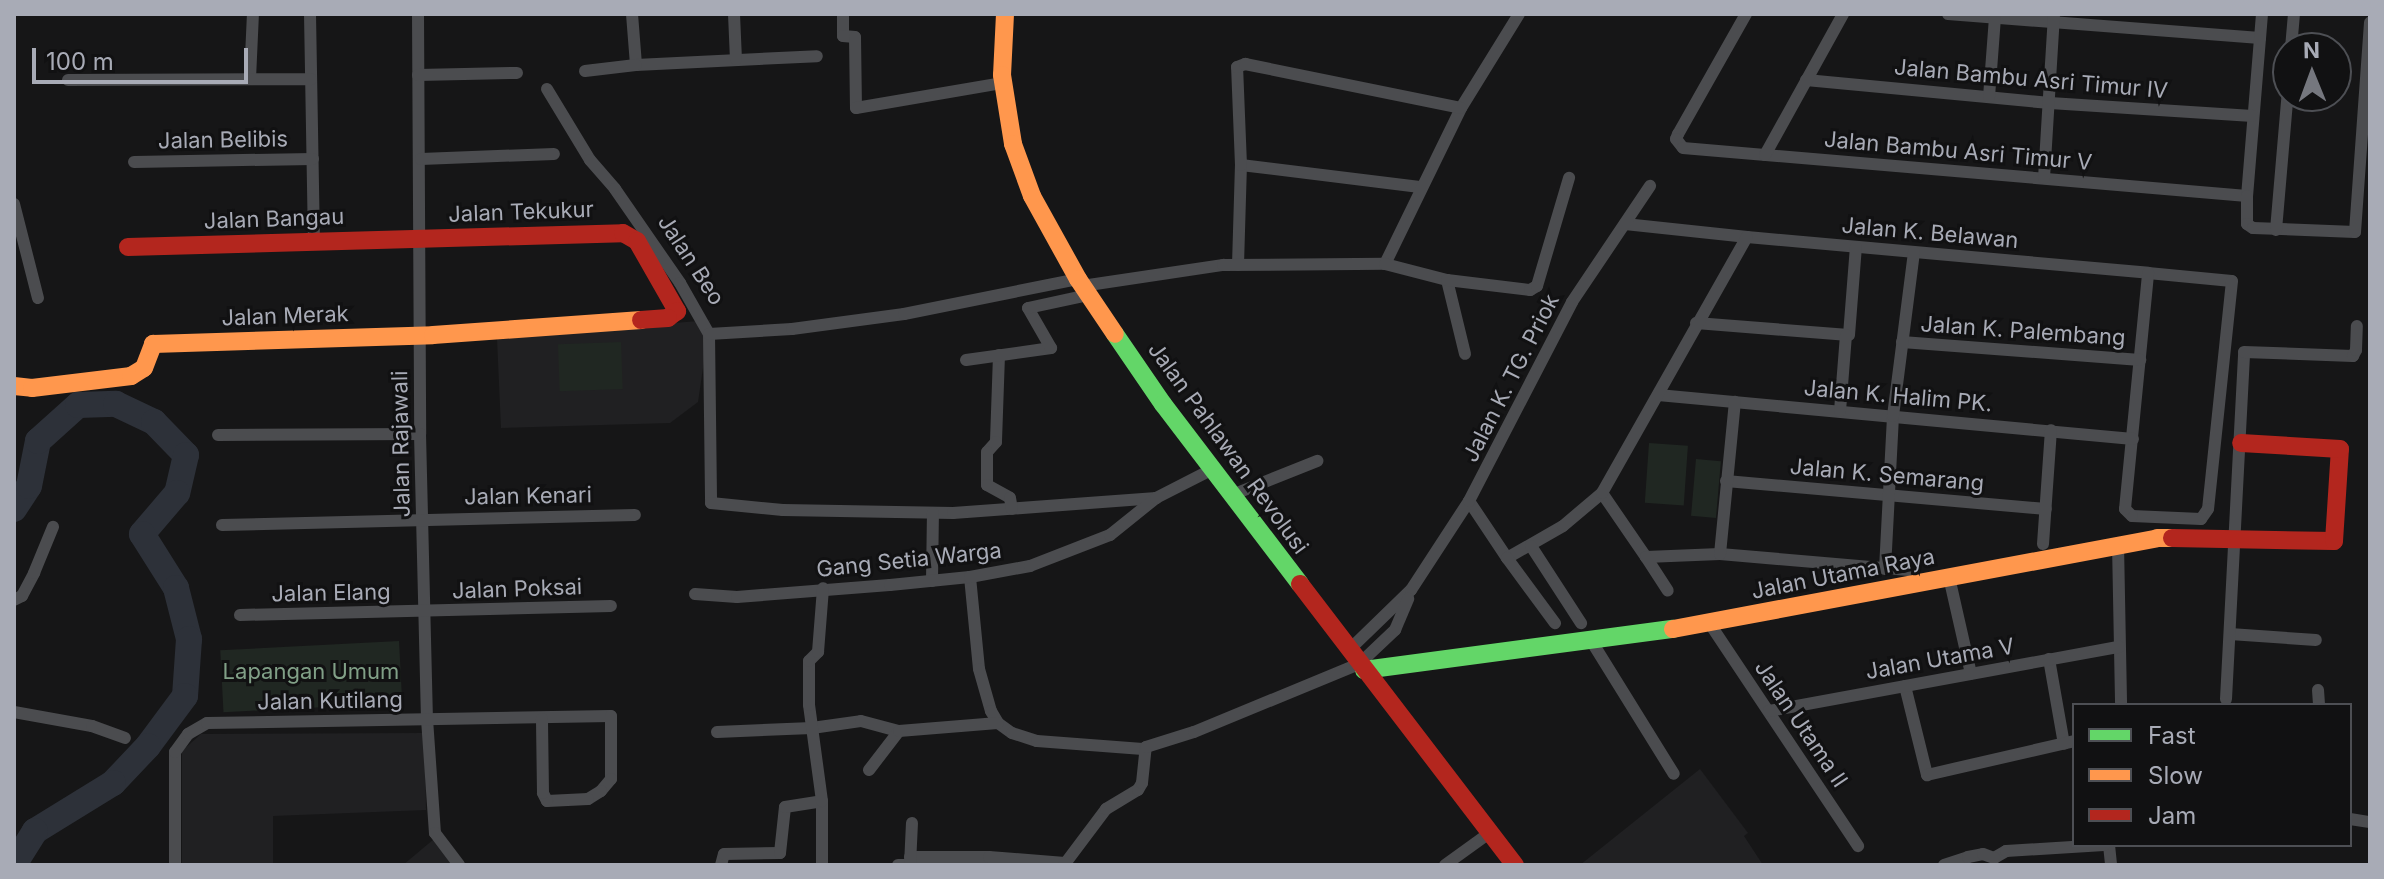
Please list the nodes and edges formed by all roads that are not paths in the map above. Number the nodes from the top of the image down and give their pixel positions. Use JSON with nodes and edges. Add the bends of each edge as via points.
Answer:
{"nodes":[{"id":1,"x":253,"y":14,"type":"edge"},
{"id":2,"x":310,"y":14,"type":"edge"},
{"id":3,"x":418,"y":14,"type":"edge"},
{"id":4,"x":632,"y":14,"type":"edge"},
{"id":5,"x":734,"y":14,"type":"edge"},
{"id":6,"x":843,"y":14,"type":"edge"},
{"id":7,"x":1005,"y":14,"type":"edge"},
{"id":8,"x":1519,"y":14,"type":"edge"},
{"id":9,"x":1746,"y":14,"type":"edge"},
{"id":10,"x":1843,"y":14,"type":"edge"},
{"id":11,"x":1948,"y":14,"type":"edge"},
{"id":12,"x":2262,"y":14,"type":"edge"},
{"id":13,"x":1995,"y":18,"type":"junction"},
{"id":14,"x":2053,"y":18,"type":"edge"},
{"id":15,"x":2370,"y":23,"type":"edge"},
{"id":16,"x":2260,"y":38,"type":"junction"},
{"id":17,"x":2369,"y":53,"type":"edge"},
{"id":18,"x":817,"y":56,"type":"dead end"},
{"id":19,"x":736,"y":59,"type":"junction"},
{"id":20,"x":636,"y":65,"type":"junction"},
{"id":21,"x":585,"y":71,"type":"dead end"},
{"id":22,"x":517,"y":73,"type":"dead end"},
{"id":23,"x":418,"y":75,"type":"junction"},
{"id":24,"x":250,"y":79,"type":"junction"},
{"id":25,"x":311,"y":79,"type":"junction"},
{"id":26,"x":68,"y":80,"type":"dead end"},
{"id":27,"x":1806,"y":80,"type":"junction"},
{"id":28,"x":1003,"y":83,"type":"junction"},
{"id":29,"x":547,"y":89,"type":"dead end"},
{"id":30,"x":1989,"y":97,"type":"junction"},
{"id":31,"x":2050,"y":103,"type":"junction"},
{"id":32,"x":1461,"y":108,"type":"junction"},
{"id":33,"x":2286,"y":112,"type":"edge"},
{"id":34,"x":2253,"y":116,"type":"junction"},
{"id":35,"x":2367,"y":127,"type":"edge"},
{"id":36,"x":554,"y":154,"type":"dead end"},
{"id":37,"x":1765,"y":155,"type":"junction"},
{"id":38,"x":313,"y":159,"type":"junction"},
{"id":39,"x":421,"y":159,"type":"junction"},
{"id":40,"x":134,"y":162,"type":"dead end"},
{"id":41,"x":1241,"y":165,"type":"junction"},
{"id":42,"x":1569,"y":178,"type":"dead end"},
{"id":43,"x":2044,"y":178,"type":"junction"},
{"id":44,"x":1650,"y":186,"type":"dead end"},
{"id":45,"x":1420,"y":187,"type":"junction"},
{"id":46,"x":2247,"y":196,"type":"junction"},
{"id":47,"x":14,"y":204,"type":"edge"},
{"id":48,"x":2364,"y":208,"type":"edge"},
{"id":49,"x":1625,"y":224,"type":"junction"},
{"id":50,"x":2276,"y":230,"type":"junction"},
{"id":51,"x":623,"y":233,"type":"joint"},
{"id":52,"x":1747,"y":237,"type":"junction"},
{"id":53,"x":421,"y":239,"type":"junction"},
{"id":54,"x":314,"y":242,"type":"junction"},
{"id":55,"x":128,"y":247,"type":"dead end"},
{"id":56,"x":1856,"y":247,"type":"junction"},
{"id":57,"x":1914,"y":252,"type":"junction"},
{"id":58,"x":1385,"y":264,"type":"junction"},
{"id":59,"x":1238,"y":265,"type":"junction"},
{"id":60,"x":2148,"y":273,"type":"junction"},
{"id":61,"x":1447,"y":280,"type":"junction"},
{"id":62,"x":1082,"y":287,"type":"junction"},
{"id":63,"x":38,"y":298,"type":"dead end"},
{"id":64,"x":1696,"y":323,"type":"junction"},
{"id":65,"x":2357,"y":326,"type":"dead end"},
{"id":66,"x":709,"y":334,"type":"junction"},
{"id":67,"x":1847,"y":335,"type":"junction"},
{"id":68,"x":419,"y":336,"type":"junction"},
{"id":69,"x":1902,"y":342,"type":"junction"},
{"id":70,"x":1465,"y":354,"type":"dead end"},
{"id":71,"x":999,"y":355,"type":"junction"},
{"id":72,"x":966,"y":360,"type":"dead end"},
{"id":73,"x":2140,"y":360,"type":"junction"},
{"id":74,"x":14,"y":386,"type":"edge"},
{"id":75,"x":1658,"y":395,"type":"junction"},
{"id":76,"x":1735,"y":402,"type":"junction"},
{"id":77,"x":1840,"y":411,"type":"junction"},
{"id":78,"x":1893,"y":416,"type":"junction"},
{"id":79,"x":2051,"y":430,"type":"junction"},
{"id":80,"x":420,"y":434,"type":"junction"},
{"id":81,"x":218,"y":435,"type":"dead end"},
{"id":82,"x":2133,"y":439,"type":"junction"},
{"id":83,"x":2241,"y":443,"type":"junction"},
{"id":84,"x":1317,"y":461,"type":"dead end"},
{"id":85,"x":1213,"y":469,"type":"junction"},
{"id":86,"x":1726,"y":481,"type":"junction"},
{"id":87,"x":1602,"y":493,"type":"junction"},
{"id":88,"x":1232,"y":495,"type":"junction"},
{"id":89,"x":1888,"y":495,"type":"junction"},
{"id":90,"x":1156,"y":498,"type":"junction"},
{"id":91,"x":1469,"y":501,"type":"junction"},
{"id":92,"x":1012,"y":509,"type":"junction"},
{"id":93,"x":2046,"y":509,"type":"junction"},
{"id":94,"x":933,"y":513,"type":"junction"},
{"id":95,"x":635,"y":515,"type":"dead end"},
{"id":96,"x":421,"y":518,"type":"junction"},
{"id":97,"x":222,"y":525,"type":"dead end"},
{"id":98,"x":53,"y":527,"type":"dead end"},
{"id":99,"x":2237,"y":537,"type":"junction"},
{"id":100,"x":2043,"y":544,"type":"dead end"},
{"id":101,"x":2118,"y":544,"type":"junction"},
{"id":102,"x":1531,"y":546,"type":"junction"},
{"id":103,"x":1720,"y":554,"type":"junction"},
{"id":104,"x":1645,"y":555,"type":"junction"},
{"id":105,"x":1507,"y":558,"type":"junction"},
{"id":106,"x":1885,"y":569,"type":"junction"},
{"id":107,"x":1908,"y":570,"type":"dead end"},
{"id":108,"x":970,"y":577,"type":"junction"},
{"id":109,"x":1949,"y":577,"type":"junction"},
{"id":110,"x":932,"y":581,"type":"junction"},
{"id":111,"x":823,"y":588,"type":"junction"},
{"id":112,"x":1668,"y":591,"type":"dead end"},
{"id":113,"x":695,"y":594,"type":"dead end"},
{"id":114,"x":14,"y":600,"type":"edge"},
{"id":115,"x":611,"y":606,"type":"dead end"},
{"id":116,"x":423,"y":611,"type":"junction"},
{"id":117,"x":240,"y":615,"type":"dead end"},
{"id":118,"x":1555,"y":623,"type":"dead end"},
{"id":119,"x":1581,"y":623,"type":"dead end"},
{"id":120,"x":1710,"y":624,"type":"junction"},
{"id":121,"x":2230,"y":634,"type":"junction"},
{"id":122,"x":2316,"y":640,"type":"dead end"},
{"id":123,"x":1592,"y":642,"type":"junction"},
{"id":124,"x":2119,"y":647,"type":"junction"},
{"id":125,"x":2049,"y":659,"type":"junction"},
{"id":126,"x":1357,"y":661,"type":"junction"},
{"id":127,"x":1971,"y":674,"type":"junction"},
{"id":128,"x":1905,"y":686,"type":"junction"},
{"id":129,"x":2318,"y":690,"type":"dead end"},
{"id":130,"x":2226,"y":699,"type":"dead end"},
{"id":131,"x":2121,"y":703,"type":"edge"},
{"id":132,"x":2319,"y":703,"type":"edge"},
{"id":133,"x":1769,"y":711,"type":"junction"},
{"id":134,"x":14,"y":712,"type":"edge"},
{"id":135,"x":427,"y":719,"type":"junction"},
{"id":136,"x":542,"y":719,"type":"junction"},
{"id":137,"x":998,"y":723,"type":"junction"},
{"id":138,"x":812,"y":728,"type":"junction"},
{"id":139,"x":899,"y":731,"type":"junction"},
{"id":140,"x":717,"y":732,"type":"dead end"},
{"id":141,"x":125,"y":738,"type":"dead end"},
{"id":142,"x":2069,"y":743,"type":"edge"},
{"id":143,"x":1143,"y":749,"type":"junction"},
{"id":144,"x":869,"y":770,"type":"dead end"},
{"id":145,"x":1674,"y":774,"type":"dead end"},
{"id":146,"x":822,"y":801,"type":"junction"},
{"id":147,"x":912,"y":823,"type":"dead end"},
{"id":148,"x":1488,"y":834,"type":"junction"},
{"id":149,"x":1858,"y":846,"type":"dead end"},
{"id":150,"x":2073,"y":847,"type":"edge"},
{"id":151,"x":910,"y":857,"type":"junction"},
{"id":152,"x":1994,"y":861,"type":"edge"},
{"id":153,"x":1064,"y":864,"type":"edge"},
{"id":154,"x":175,"y":865,"type":"edge"},
{"id":155,"x":459,"y":865,"type":"edge"},
{"id":156,"x":721,"y":865,"type":"edge"},
{"id":157,"x":822,"y":865,"type":"edge"},
{"id":158,"x":898,"y":865,"type":"edge"},
{"id":159,"x":1445,"y":865,"type":"edge"},
{"id":160,"x":1515,"y":865,"type":"edge"},
{"id":161,"x":1944,"y":865,"type":"edge"}],
"edges":[{"from":1,"to":24,"type":"street"},
{"from":2,"to":25,"type":"street"},
{"from":3,"to":23,"type":"street","name":"Jalan Rajawali"},
{"from":4,"to":20,"type":"street"},
{"from":5,"to":19,"type":"street"},
{"from":6,"to":28,"type":"street","via":[[843,36],[855,37],[856,108]]},
{"from":7,"to":28,"type":"street","name":"Jalan Pahlawan Revolusi"},
{"from":8,"to":32,"type":"street"},
{"from":9,"to":37,"type":"street","name":"Jalan Bambu Asri Timur V","via":[[1676,139],[1683,148]]},
{"from":10,"to":27,"type":"street"},
{"from":11,"to":13,"type":"street"},
{"from":12,"to":16,"type":"street"},
{"from":13,"to":14,"type":"street"},
{"from":13,"to":30,"type":"street"},
{"from":14,"to":16,"type":"street"},
{"from":14,"to":31,"type":"street"},
{"from":15,"to":17,"type":"street"},
{"from":16,"to":34,"type":"street"},
{"from":17,"to":35,"type":"street"},
{"from":18,"to":19,"type":"street"},
{"from":19,"to":20,"type":"street"},
{"from":20,"to":21,"type":"street"},
{"from":22,"to":23,"type":"street"},
{"from":23,"to":39,"type":"street","name":"Jalan Rajawali"},
{"from":24,"to":25,"type":"street"},
{"from":24,"to":26,"type":"street"},
{"from":25,"to":38,"type":"street"},
{"from":27,"to":30,"type":"street","name":"Jalan Bambu Asri Timur IV"},
{"from":27,"to":37,"type":"street"},
{"from":28,"to":62,"type":"street","name":"Jalan Pahlawan Revolusi","via":[[1013,144],[1032,196]]},
{"from":29,"to":66,"type":"street","name":"Jalan Beo"},
{"from":30,"to":31,"type":"street","name":"Jalan Bambu Asri Timur IV"},
{"from":31,"to":34,"type":"street","name":"Jalan Bambu Asri Timur IV"},
{"from":31,"to":43,"type":"street"},
{"from":32,"to":41,"type":"street","via":[[1245,64],[1235,73]]},
{"from":32,"to":45,"type":"street"},
{"from":33,"to":50,"type":"street"},
{"from":34,"to":46,"type":"street"},
{"from":35,"to":48,"type":"street"},
{"from":36,"to":39,"type":"street"},
{"from":37,"to":43,"type":"street","name":"Jalan Bambu Asri Timur V"},
{"from":38,"to":40,"type":"street","name":"Jalan Belibis"},
{"from":38,"to":54,"type":"street"},
{"from":39,"to":53,"type":"street","name":"Jalan Rajawali"},
{"from":41,"to":45,"type":"street"},
{"from":41,"to":59,"type":"street"},
{"from":42,"to":61,"type":"street","via":[[1535,289]]},
{"from":43,"to":46,"type":"street","name":"Jalan Bambu Asri Timur V"},
{"from":44,"to":49,"type":"street","name":"Jalan K. TG. Priok"},
{"from":45,"to":58,"type":"street"},
{"from":46,"to":50,"type":"street","via":[[2246,222]]},
{"from":47,"to":63,"type":"street"},
{"from":48,"to":50,"type":"street","via":[[2353,234]]},
{"from":49,"to":52,"type":"street","name":"Jalan K. Belawan"},
{"from":49,"to":91,"type":"street","name":"Jalan K. TG. Priok","via":[[1572,302]]},
{"from":51,"to":53,"type":"street","name":"Jalan Tekukur"},
{"from":51,"to":68,"type":"street","name":"Jalan Beo","via":[[637,241],[676,306],[673,317]]},
{"from":52,"to":56,"type":"street","name":"Jalan K. Belawan"},
{"from":52,"to":64,"type":"street"},
{"from":53,"to":54,"type":"street","name":"Jalan Bangau"},
{"from":53,"to":68,"type":"street","name":"Jalan Rajawali"},
{"from":54,"to":55,"type":"street","name":"Jalan Bangau"},
{"from":56,"to":57,"type":"street","name":"Jalan K. Belawan"},
{"from":56,"to":67,"type":"street"},
{"from":57,"to":60,"type":"street","name":"Jalan K. Belawan"},
{"from":57,"to":69,"type":"street"},
{"from":58,"to":59,"type":"street"},
{"from":58,"to":61,"type":"street"},
{"from":59,"to":62,"type":"street"},
{"from":60,"to":73,"type":"street"},
{"from":60,"to":82,"type":"street","name":"Jalan K. Belawan","via":[[2232,281],[2208,509],[2201,519],[2127,513]]},
{"from":61,"to":70,"type":"street"},
{"from":62,"to":66,"type":"street","name":"Jalan Beo","via":[[792,329]]},
{"from":62,"to":71,"type":"street","via":[[1028,308],[1051,348]]},
{"from":62,"to":85,"type":"street","name":"Jalan Pahlawan Revolusi"},
{"from":64,"to":67,"type":"street"},
{"from":64,"to":75,"type":"street"},
{"from":65,"to":83,"type":"street","via":[[2353,356],[2244,352]]},
{"from":66,"to":94,"type":"street","name":"Gang Setia Warga","via":[[711,503]]},
{"from":67,"to":77,"type":"street"},
{"from":68,"to":74,"type":"street","name":"Jalan Merak","via":[[153,344],[144,368],[131,376]]},
{"from":68,"to":80,"type":"street","name":"Jalan Rajawali"},
{"from":69,"to":73,"type":"street","name":"Jalan K. Palembang"},
{"from":69,"to":78,"type":"street"},
{"from":71,"to":72,"type":"street"},
{"from":71,"to":92,"type":"street","via":[[996,442],[987,452],[987,485],[1010,498]]},
{"from":73,"to":82,"type":"street"},
{"from":75,"to":76,"type":"street","name":"Jalan K. Halim PK."},
{"from":75,"to":87,"type":"street"},
{"from":76,"to":77,"type":"street","name":"Jalan K. Halim PK."},
{"from":76,"to":86,"type":"street"},
{"from":77,"to":78,"type":"street","name":"Jalan K. Halim PK."},
{"from":78,"to":79,"type":"street","name":"Jalan K. Halim PK."},
{"from":78,"to":89,"type":"street"},
{"from":79,"to":82,"type":"street","name":"Jalan K. Halim PK."},
{"from":79,"to":93,"type":"street"},
{"from":80,"to":81,"type":"street"},
{"from":80,"to":96,"type":"street","name":"Jalan Rajawali"},
{"from":83,"to":99,"type":"street"},
{"from":83,"to":99,"type":"street","name":"Jalan Utama Raya","via":[[2337,448],[2341,453],[2336,539]]},
{"from":84,"to":88,"type":"street"},
{"from":85,"to":88,"type":"street","name":"Jalan Pahlawan Revolusi"},
{"from":85,"to":90,"type":"street","name":"Gang Setia Warga"},
{"from":86,"to":89,"type":"street","name":"Jalan K. Semarang"},
{"from":86,"to":103,"type":"street"},
{"from":87,"to":102,"type":"street"},
{"from":87,"to":104,"type":"street"},
{"from":88,"to":126,"type":"street","name":"Jalan Pahlawan Revolusi"},
{"from":89,"to":93,"type":"street","name":"Jalan K. Semarang"},
{"from":89,"to":106,"type":"street"},
{"from":90,"to":92,"type":"street","name":"Gang Setia Warga"},
{"from":90,"to":108,"type":"street","name":"Gang Setia Warga","via":[[1110,535],[1030,566]]},
{"from":91,"to":105,"type":"street"},
{"from":91,"to":126,"type":"street","name":"Jalan K. TG. Priok","via":[[1411,590],[1395,630]]},
{"from":92,"to":94,"type":"street","name":"Gang Setia Warga"},
{"from":93,"to":100,"type":"street"},
{"from":94,"to":110,"type":"street"},
{"from":95,"to":96,"type":"street","name":"Jalan Kenari"},
{"from":96,"to":97,"type":"street","name":"Jalan Kenari"},
{"from":96,"to":116,"type":"street","name":"Jalan Rajawali"},
{"from":98,"to":114,"type":"street","via":[[22,596]]},
{"from":99,"to":101,"type":"street","name":"Jalan Utama Raya","via":[[2182,536]]},
{"from":99,"to":121,"type":"street"},
{"from":101,"to":109,"type":"street","name":"Jalan Utama Raya"},
{"from":101,"to":124,"type":"street"},
{"from":102,"to":105,"type":"street"},
{"from":102,"to":119,"type":"street"},
{"from":103,"to":104,"type":"street"},
{"from":103,"to":106,"type":"street"},
{"from":104,"to":112,"type":"street"},
{"from":105,"to":118,"type":"street"},
{"from":106,"to":107,"type":"street"},
{"from":108,"to":110,"type":"street","name":"Gang Setia Warga"},
{"from":108,"to":137,"type":"street","via":[[979,669]]},
{"from":109,"to":120,"type":"street","name":"Jalan Utama Raya"},
{"from":109,"to":127,"type":"street"},
{"from":110,"to":111,"type":"street","name":"Gang Setia Warga"},
{"from":111,"to":113,"type":"street","name":"Gang Setia Warga","via":[[737,597]]},
{"from":111,"to":138,"type":"street","via":[[818,652],[809,661]]},
{"from":115,"to":116,"type":"street","name":"Jalan Poksai"},
{"from":116,"to":117,"type":"street","name":"Jalan Elang"},
{"from":116,"to":135,"type":"street","name":"Jalan Rajawali"},
{"from":120,"to":123,"type":"street","name":"Jalan Utama Raya"},
{"from":120,"to":133,"type":"street","name":"Jalan Utama II"},
{"from":121,"to":122,"type":"street"},
{"from":121,"to":130,"type":"street"},
{"from":123,"to":126,"type":"street","name":"Jalan Utama Raya"},
{"from":123,"to":145,"type":"street"},
{"from":124,"to":125,"type":"street","name":"Jalan Utama V"},
{"from":124,"to":131,"type":"street"},
{"from":125,"to":127,"type":"street","name":"Jalan Utama V"},
{"from":125,"to":142,"type":"street"},
{"from":126,"to":143,"type":"street"},
{"from":126,"to":148,"type":"street","name":"Jalan Pahlawan Revolusi"},
{"from":127,"to":128,"type":"street","name":"Jalan Utama V"},
{"from":128,"to":133,"type":"street","name":"Jalan Utama V"},
{"from":128,"to":142,"type":"street","via":[[1927,775]]},
{"from":129,"to":132,"type":"street"},
{"from":133,"to":149,"type":"street","name":"Jalan Utama II"},
{"from":134,"to":141,"type":"street","via":[[92,726]]},
{"from":135,"to":136,"type":"street","name":"Jalan Kutilang"},
{"from":135,"to":154,"type":"street","name":"Jalan Kutilang","via":[[207,723],[188,734],[175,752]]},
{"from":135,"to":155,"type":"street","name":"Jalan Rajawali","via":[[435,833]]},
{"from":136,"to":136,"type":"street","name":"Jalan Kutilang","via":[[547,801],[588,799],[611,779],[611,716]]},
{"from":137,"to":139,"type":"street"},
{"from":137,"to":143,"type":"street","via":[[1037,741]]},
{"from":138,"to":139,"type":"street","via":[[861,721]]},
{"from":138,"to":140,"type":"street"},
{"from":138,"to":146,"type":"street"},
{"from":139,"to":144,"type":"street"},
{"from":143,"to":153,"type":"street","via":[[1138,790],[1106,809]]},
{"from":146,"to":156,"type":"street","via":[[785,807],[780,853],[724,854]]},
{"from":146,"to":157,"type":"street"},
{"from":147,"to":151,"type":"street"},
{"from":148,"to":159,"type":"street"},
{"from":148,"to":160,"type":"street","name":"Jalan Pahlawan Revolusi"},
{"from":150,"to":152,"type":"street","via":[[2006,851]]},
{"from":151,"to":153,"type":"street"},
{"from":151,"to":158,"type":"street","via":[[910,865]]},
{"from":152,"to":161,"type":"street","via":[[1983,854]]}]}
